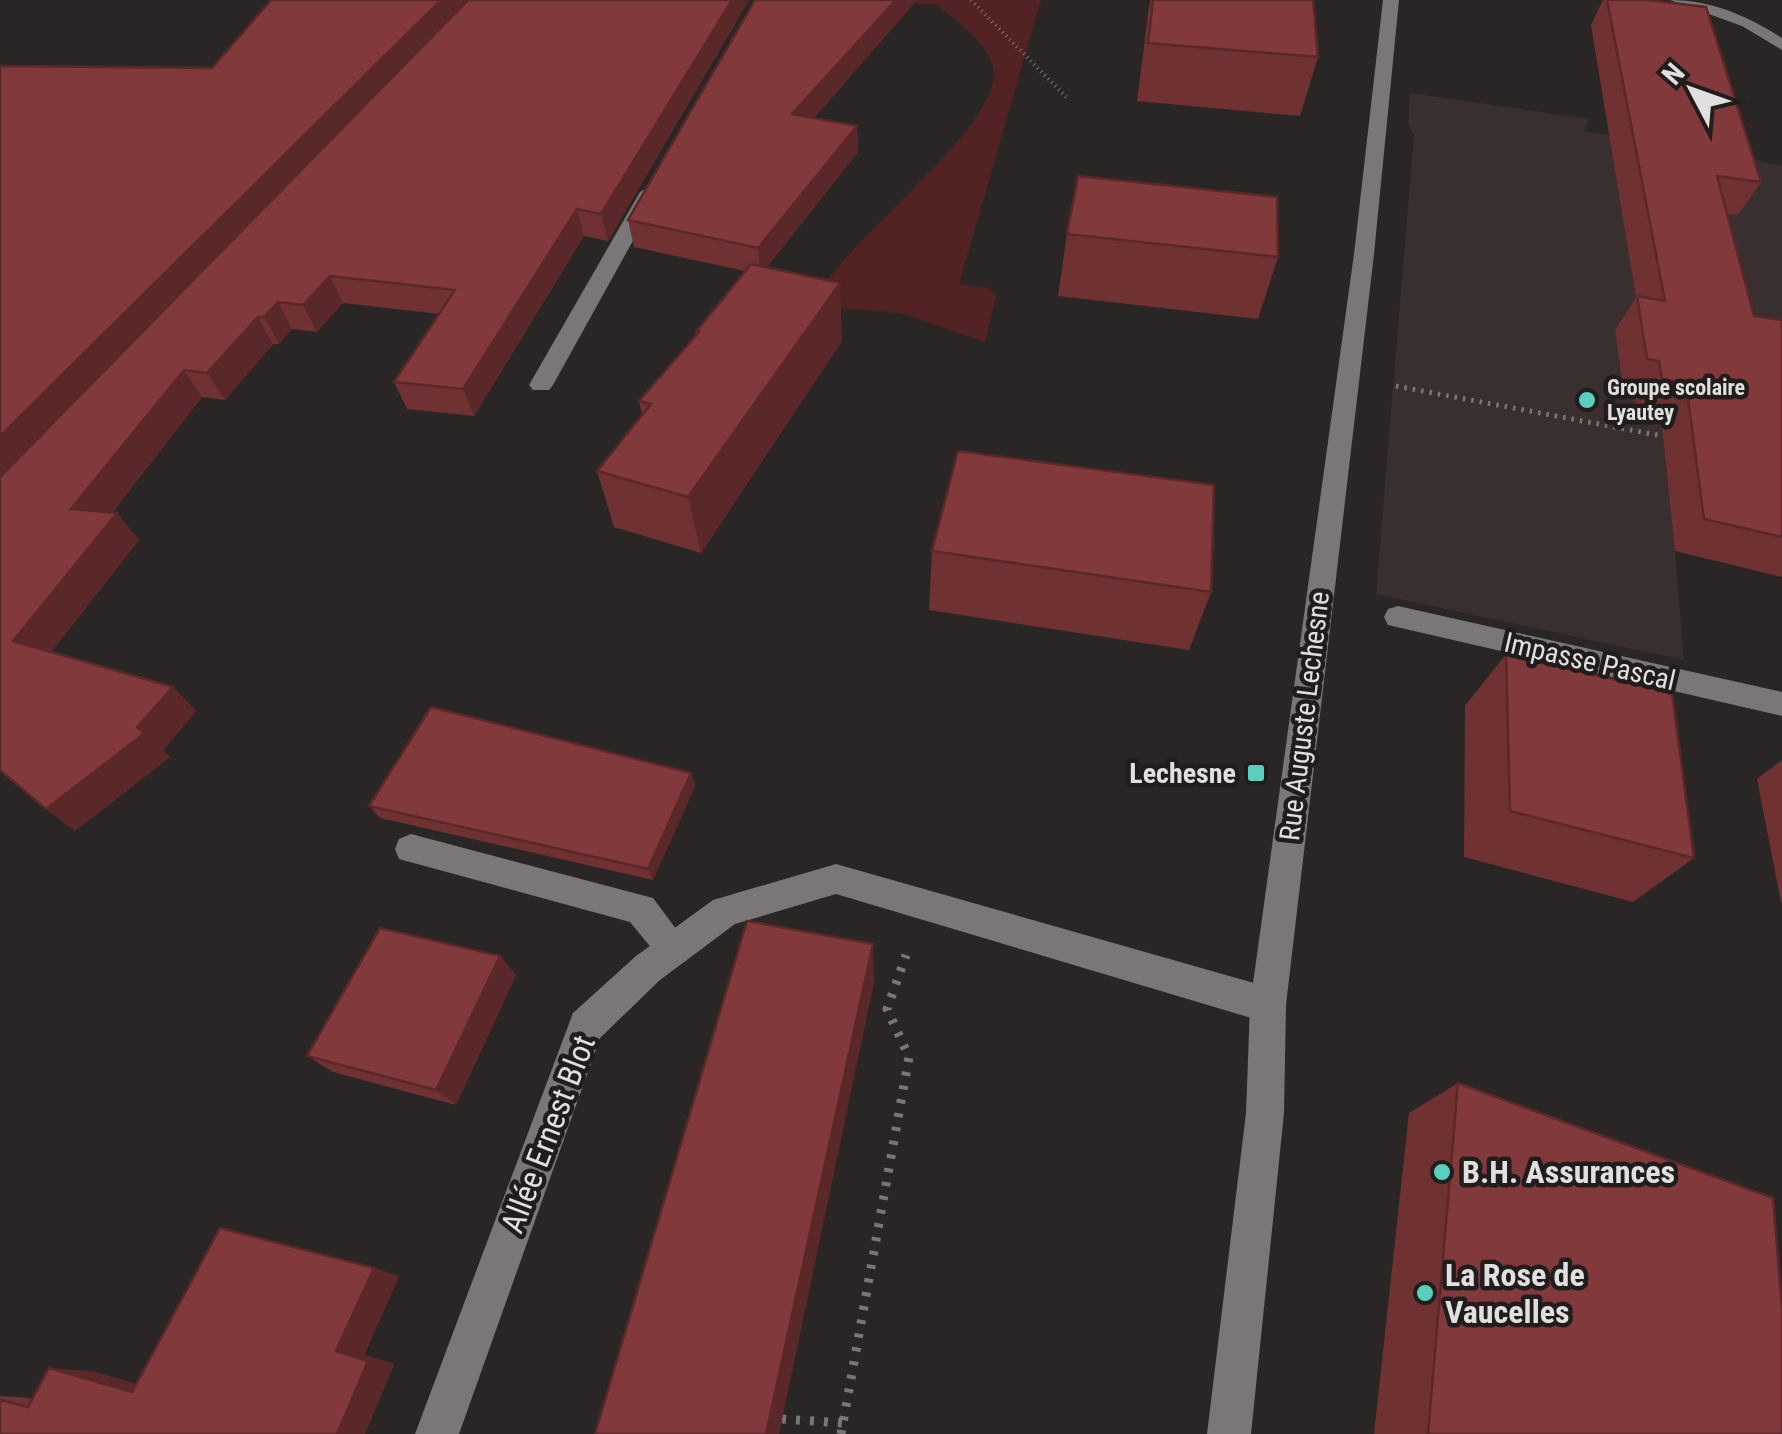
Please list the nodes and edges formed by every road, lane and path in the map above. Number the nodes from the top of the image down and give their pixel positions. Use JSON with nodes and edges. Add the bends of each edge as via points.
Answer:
{"nodes":[{"id":1,"x":971,"y":0,"type":"edge"},
{"id":2,"x":1392,"y":0,"type":"edge"},
{"id":3,"x":1678,"y":0,"type":"edge"},
{"id":4,"x":1782,"y":45,"type":"edge"},
{"id":5,"x":1066,"y":97,"type":"dead end"},
{"id":6,"x":664,"y":168,"type":"edge"},
{"id":7,"x":1385,"y":384,"type":"dead end"},
{"id":8,"x":541,"y":385,"type":"dead end"},
{"id":9,"x":1670,"y":437,"type":"dead end"},
{"id":10,"x":1398,"y":617,"type":"dead end"},
{"id":11,"x":1782,"y":704,"type":"edge"},
{"id":12,"x":411,"y":848,"type":"dead end"},
{"id":13,"x":924,"y":904,"type":"junction"},
{"id":14,"x":674,"y":949,"type":"junction"},
{"id":15,"x":1268,"y":1005,"type":"junction"},
{"id":16,"x":782,"y":1419,"type":"edge"},
{"id":17,"x":842,"y":1428,"type":"edge"},
{"id":18,"x":437,"y":1434,"type":"edge"},
{"id":19,"x":1230,"y":1434,"type":"edge"}],
"edges":[{"from":1,"to":5,"type":"path"},
{"from":2,"to":15,"type":"street","name":"Rue Auguste Lechesne"},
{"from":3,"to":4,"type":"street","via":[[1748,23]]},
{"from":6,"to":8,"type":"street"},
{"from":7,"to":9,"type":"path"},
{"from":10,"to":11,"type":"street","name":"Impasse Pascal"},
{"from":12,"to":14,"type":"street","via":[[641,909]]},
{"from":13,"to":14,"type":"street","name":"Allée Ernest Blot","via":[[836,878],[725,911]]},
{"from":13,"to":15,"type":"street","name":"Allée Ernest Blot"},
{"from":13,"to":17,"type":"path","via":[[887,1009],[909,1058]]},
{"from":14,"to":18,"type":"street","name":"Allée Ernest Blot","via":[[586,1026]]},
{"from":15,"to":19,"type":"street","name":"Rue Auguste Lechesne","via":[[1265,1114]]},
{"from":16,"to":17,"type":"path"}]}
